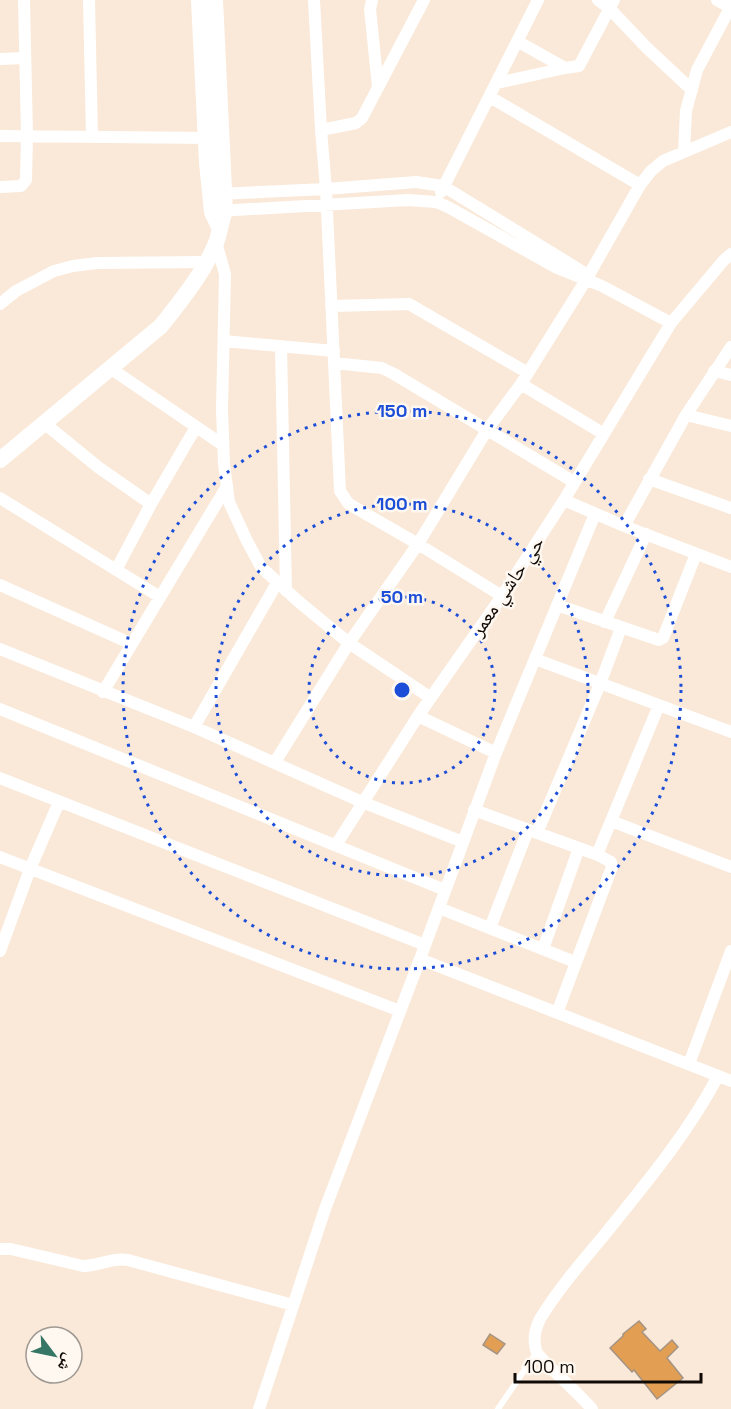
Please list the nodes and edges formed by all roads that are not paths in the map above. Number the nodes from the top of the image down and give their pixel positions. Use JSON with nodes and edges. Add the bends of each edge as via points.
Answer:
{"nodes":[{"id":1,"x":24,"y":0,"type":"edge"},
{"id":2,"x":89,"y":0,"type":"edge"},
{"id":3,"x":199,"y":0,"type":"edge"},
{"id":4,"x":215,"y":0,"type":"edge"},
{"id":5,"x":314,"y":0,"type":"edge"},
{"id":6,"x":372,"y":0,"type":"edge"},
{"id":7,"x":424,"y":0,"type":"edge"},
{"id":8,"x":538,"y":0,"type":"edge"},
{"id":9,"x":598,"y":0,"type":"edge"},
{"id":10,"x":717,"y":0,"type":"edge"},
{"id":11,"x":612,"y":4,"type":"edge"},
{"id":12,"x":731,"y":7,"type":"edge"},
{"id":13,"x":517,"y":41,"type":"junction"},
{"id":14,"x":25,"y":58,"type":"junction"},
{"id":15,"x":0,"y":59,"type":"edge"},
{"id":16,"x":565,"y":68,"type":"junction"},
{"id":17,"x":496,"y":83,"type":"junction"},
{"id":18,"x":378,"y":87,"type":"junction"},
{"id":19,"x":692,"y":90,"type":"junction"},
{"id":20,"x":490,"y":97,"type":"junction"},
{"id":21,"x":321,"y":130,"type":"junction"},
{"id":22,"x":731,"y":132,"type":"edge"},
{"id":23,"x":27,"y":135,"type":"junction"},
{"id":24,"x":0,"y":136,"type":"edge"},
{"id":25,"x":92,"y":136,"type":"junction"},
{"id":26,"x":206,"y":138,"type":"junction"},
{"id":27,"x":223,"y":138,"type":"junction"},
{"id":28,"x":684,"y":152,"type":"junction"},
{"id":29,"x":640,"y":185,"type":"junction"},
{"id":30,"x":443,"y":186,"type":"junction"},
{"id":31,"x":0,"y":187,"type":"edge"},
{"id":32,"x":326,"y":189,"type":"junction"},
{"id":33,"x":436,"y":202,"type":"junction"},
{"id":34,"x":218,"y":203,"type":"junction"},
{"id":35,"x":327,"y":205,"type":"junction"},
{"id":36,"x":218,"y":235,"type":"junction"},
{"id":37,"x":731,"y":254,"type":"edge"},
{"id":38,"x":206,"y":262,"type":"junction"},
{"id":39,"x":590,"y":279,"type":"junction"},
{"id":40,"x":0,"y":304,"type":"edge"},
{"id":41,"x":331,"y":306,"type":"junction"},
{"id":42,"x":671,"y":323,"type":"junction"},
{"id":43,"x":224,"y":341,"type":"junction"},
{"id":44,"x":281,"y":346,"type":"junction"},
{"id":45,"x":731,"y":347,"type":"edge"},
{"id":46,"x":334,"y":357,"type":"junction"},
{"id":47,"x":110,"y":368,"type":"junction"},
{"id":48,"x":714,"y":371,"type":"junction"},
{"id":49,"x":731,"y":375,"type":"edge"},
{"id":50,"x":525,"y":378,"type":"junction"},
{"id":51,"x":686,"y":416,"type":"junction"},
{"id":52,"x":44,"y":423,"type":"junction"},
{"id":53,"x":731,"y":426,"type":"edge"},
{"id":54,"x":196,"y":427,"type":"junction"},
{"id":55,"x":487,"y":430,"type":"junction"},
{"id":56,"x":604,"y":434,"type":"junction"},
{"id":57,"x":223,"y":445,"type":"junction"},
{"id":58,"x":0,"y":460,"type":"edge"},
{"id":59,"x":650,"y":479,"type":"junction"},
{"id":60,"x":574,"y":483,"type":"junction"},
{"id":61,"x":227,"y":486,"type":"junction"},
{"id":62,"x":0,"y":498,"type":"edge"},
{"id":63,"x":564,"y":500,"type":"junction"},
{"id":64,"x":152,"y":504,"type":"junction"},
{"id":65,"x":731,"y":508,"type":"edge"},
{"id":66,"x":595,"y":514,"type":"junction"},
{"id":67,"x":624,"y":526,"type":"junction"},
{"id":68,"x":646,"y":534,"type":"junction"},
{"id":69,"x":418,"y":544,"type":"junction"},
{"id":70,"x":696,"y":554,"type":"junction"},
{"id":71,"x":731,"y":567,"type":"edge"},
{"id":72,"x":116,"y":570,"type":"junction"},
{"id":73,"x":0,"y":585,"type":"edge"},
{"id":74,"x":281,"y":587,"type":"junction"},
{"id":75,"x":502,"y":596,"type":"junction"},
{"id":76,"x":160,"y":597,"type":"junction"},
{"id":77,"x":557,"y":605,"type":"junction"},
{"id":78,"x":606,"y":622,"type":"junction"},
{"id":79,"x":621,"y":628,"type":"junction"},
{"id":80,"x":349,"y":643,"type":"junction"},
{"id":81,"x":132,"y":644,"type":"junction"},
{"id":82,"x":0,"y":649,"type":"edge"},
{"id":83,"x":534,"y":660,"type":"junction"},
{"id":84,"x":600,"y":684,"type":"junction"},
{"id":85,"x":103,"y":692,"type":"junction"},
{"id":86,"x":431,"y":698,"type":"junction"},
{"id":87,"x":659,"y":705,"type":"junction"},
{"id":88,"x":0,"y":709,"type":"edge"},
{"id":89,"x":418,"y":716,"type":"junction"},
{"id":90,"x":194,"y":727,"type":"junction"},
{"id":91,"x":731,"y":732,"type":"edge"},
{"id":92,"x":496,"y":753,"type":"junction"},
{"id":93,"x":275,"y":762,"type":"junction"},
{"id":94,"x":0,"y":778,"type":"edge"},
{"id":95,"x":59,"y":802,"type":"junction"},
{"id":96,"x":362,"y":802,"type":"junction"},
{"id":97,"x":474,"y":810,"type":"junction"},
{"id":98,"x":611,"y":821,"type":"junction"},
{"id":99,"x":533,"y":831,"type":"junction"},
{"id":100,"x":463,"y":842,"type":"junction"},
{"id":101,"x":336,"y":845,"type":"junction"},
{"id":102,"x":579,"y":848,"type":"junction"},
{"id":103,"x":598,"y":855,"type":"junction"},
{"id":104,"x":0,"y":857,"type":"edge"},
{"id":105,"x":731,"y":867,"type":"edge"},
{"id":106,"x":30,"y":869,"type":"junction"},
{"id":107,"x":446,"y":890,"type":"junction"},
{"id":108,"x":439,"y":908,"type":"junction"},
{"id":109,"x":4,"y":926,"type":"edge"},
{"id":110,"x":490,"y":928,"type":"junction"},
{"id":111,"x":425,"y":945,"type":"junction"},
{"id":112,"x":543,"y":949,"type":"junction"},
{"id":113,"x":0,"y":951,"type":"edge"},
{"id":114,"x":731,"y":951,"type":"edge"},
{"id":115,"x":420,"y":959,"type":"junction"},
{"id":116,"x":575,"y":962,"type":"junction"},
{"id":117,"x":400,"y":1011,"type":"junction"},
{"id":118,"x":557,"y":1013,"type":"junction"},
{"id":119,"x":689,"y":1064,"type":"junction"},
{"id":120,"x":718,"y":1076,"type":"junction"},
{"id":121,"x":731,"y":1081,"type":"edge"},
{"id":122,"x":0,"y":1249,"type":"edge"},
{"id":123,"x":293,"y":1305,"type":"junction"},
{"id":124,"x":536,"y":1353,"type":"junction"},
{"id":125,"x":259,"y":1409,"type":"edge"},
{"id":126,"x":498,"y":1409,"type":"edge"},
{"id":127,"x":592,"y":1409,"type":"edge"}],
"edges":[{"from":1,"to":14,"type":"street"},
{"from":2,"to":25,"type":"street"},
{"from":3,"to":26,"type":"street"},
{"from":4,"to":27,"type":"street"},
{"from":5,"to":21,"type":"street"},
{"from":6,"to":18,"type":"street"},
{"from":7,"to":18,"type":"street"},
{"from":8,"to":13,"type":"street"},
{"from":9,"to":11,"type":"street"},
{"from":10,"to":12,"type":"street"},
{"from":11,"to":16,"type":"street","via":[[579,66]]},
{"from":11,"to":19,"type":"street"},
{"from":12,"to":19,"type":"street","via":[[697,70]]},
{"from":13,"to":16,"type":"street"},
{"from":13,"to":17,"type":"street"},
{"from":14,"to":15,"type":"street"},
{"from":14,"to":23,"type":"street"},
{"from":16,"to":17,"type":"street"},
{"from":17,"to":20,"type":"street"},
{"from":18,"to":21,"type":"street","via":[[356,123]]},
{"from":19,"to":28,"type":"street","via":[[686,111]]},
{"from":20,"to":29,"type":"street"},
{"from":20,"to":30,"type":"street"},
{"from":21,"to":32,"type":"street"},
{"from":22,"to":28,"type":"street"},
{"from":23,"to":24,"type":"street"},
{"from":23,"to":25,"type":"street"},
{"from":23,"to":31,"type":"street","via":[[25,182],[21,186]]},
{"from":25,"to":26,"type":"street"},
{"from":26,"to":27,"type":"street"},
{"from":26,"to":34,"type":"street"},
{"from":27,"to":34,"type":"street"},
{"from":28,"to":29,"type":"street","via":[[663,161]]},
{"from":29,"to":39,"type":"street"},
{"from":30,"to":32,"type":"street","via":[[416,182]]},
{"from":30,"to":33,"type":"street"},
{"from":30,"to":39,"type":"street"},
{"from":32,"to":34,"type":"street"},
{"from":32,"to":35,"type":"street"},
{"from":33,"to":35,"type":"street"},
{"from":33,"to":39,"type":"street","via":[[557,268]]},
{"from":34,"to":35,"type":"street"},
{"from":34,"to":36,"type":"street"},
{"from":35,"to":41,"type":"street"},
{"from":36,"to":38,"type":"street"},
{"from":36,"to":43,"type":"street","via":[[225,274]]},
{"from":37,"to":42,"type":"street","name":"حي حاشي معمر"},
{"from":38,"to":40,"type":"street","via":[[74,266],[54,271]]},
{"from":38,"to":47,"type":"street","via":[[160,326]]},
{"from":39,"to":42,"type":"street"},
{"from":39,"to":50,"type":"street"},
{"from":41,"to":46,"type":"street"},
{"from":41,"to":50,"type":"street","via":[[409,304]]},
{"from":42,"to":56,"type":"street","name":"حي حاشي معمر"},
{"from":43,"to":44,"type":"street"},
{"from":43,"to":57,"type":"street"},
{"from":44,"to":46,"type":"street"},
{"from":44,"to":74,"type":"street"},
{"from":45,"to":48,"type":"street"},
{"from":46,"to":55,"type":"street","via":[[382,368]]},
{"from":46,"to":69,"type":"street","via":[[340,491],[348,503]]},
{"from":47,"to":52,"type":"street"},
{"from":47,"to":54,"type":"street"},
{"from":48,"to":49,"type":"street"},
{"from":48,"to":51,"type":"street"},
{"from":50,"to":55,"type":"street"},
{"from":50,"to":56,"type":"street"},
{"from":51,"to":53,"type":"street"},
{"from":51,"to":59,"type":"street"},
{"from":52,"to":58,"type":"street"},
{"from":52,"to":64,"type":"street"},
{"from":54,"to":57,"type":"street"},
{"from":54,"to":64,"type":"street"},
{"from":55,"to":60,"type":"street"},
{"from":55,"to":69,"type":"street"},
{"from":56,"to":60,"type":"street","name":"حي حاشي معمر"},
{"from":57,"to":61,"type":"street"},
{"from":59,"to":65,"type":"street"},
{"from":59,"to":67,"type":"street"},
{"from":60,"to":63,"type":"street","name":"حي حاشي معمر"},
{"from":61,"to":74,"type":"street","via":[[229,502],[250,548],[261,567]]},
{"from":61,"to":76,"type":"street"},
{"from":62,"to":72,"type":"street"},
{"from":63,"to":66,"type":"street"},
{"from":63,"to":75,"type":"street","name":"حي حاشي معمر"},
{"from":64,"to":72,"type":"street"},
{"from":66,"to":67,"type":"street"},
{"from":66,"to":77,"type":"street"},
{"from":67,"to":68,"type":"street"},
{"from":68,"to":70,"type":"street"},
{"from":68,"to":78,"type":"street"},
{"from":69,"to":75,"type":"street"},
{"from":69,"to":80,"type":"street"},
{"from":70,"to":71,"type":"street"},
{"from":70,"to":79,"type":"street","via":[[663,638],[655,640]]},
{"from":72,"to":76,"type":"street"},
{"from":73,"to":81,"type":"street"},
{"from":74,"to":80,"type":"street"},
{"from":74,"to":90,"type":"street"},
{"from":75,"to":86,"type":"street","name":"حي حاشي معمر"},
{"from":76,"to":81,"type":"street"},
{"from":77,"to":78,"type":"street"},
{"from":77,"to":83,"type":"street"},
{"from":78,"to":79,"type":"street"},
{"from":79,"to":84,"type":"street"},
{"from":80,"to":86,"type":"street"},
{"from":80,"to":93,"type":"street"},
{"from":81,"to":85,"type":"street"},
{"from":82,"to":85,"type":"street"},
{"from":83,"to":84,"type":"street"},
{"from":83,"to":92,"type":"street"},
{"from":84,"to":87,"type":"street"},
{"from":84,"to":99,"type":"street"},
{"from":85,"to":90,"type":"street"},
{"from":86,"to":89,"type":"street","name":"حي حاشي معمر"},
{"from":87,"to":91,"type":"street"},
{"from":87,"to":98,"type":"street"},
{"from":88,"to":101,"type":"street"},
{"from":89,"to":92,"type":"street"},
{"from":89,"to":96,"type":"street","name":"حي حاشي معمر"},
{"from":90,"to":93,"type":"street"},
{"from":92,"to":97,"type":"street"},
{"from":93,"to":96,"type":"street"},
{"from":94,"to":95,"type":"street"},
{"from":95,"to":106,"type":"street"},
{"from":95,"to":111,"type":"street"},
{"from":96,"to":100,"type":"street"},
{"from":96,"to":101,"type":"street","name":"حي حاشي معمر"},
{"from":97,"to":99,"type":"street"},
{"from":97,"to":100,"type":"street"},
{"from":98,"to":103,"type":"street"},
{"from":98,"to":105,"type":"street"},
{"from":99,"to":102,"type":"street"},
{"from":99,"to":110,"type":"street"},
{"from":100,"to":107,"type":"street"},
{"from":101,"to":107,"type":"street"},
{"from":102,"to":103,"type":"street"},
{"from":102,"to":112,"type":"street"},
{"from":103,"to":116,"type":"street","via":[[611,862],[612,867]]},
{"from":104,"to":106,"type":"street"},
{"from":106,"to":109,"type":"street"},
{"from":106,"to":117,"type":"street"},
{"from":107,"to":108,"type":"street"},
{"from":108,"to":110,"type":"street"},
{"from":108,"to":111,"type":"street"},
{"from":109,"to":113,"type":"street"},
{"from":110,"to":112,"type":"street"},
{"from":111,"to":115,"type":"street"},
{"from":112,"to":116,"type":"street"},
{"from":114,"to":119,"type":"street"},
{"from":115,"to":117,"type":"street"},
{"from":115,"to":118,"type":"street"},
{"from":116,"to":118,"type":"street"},
{"from":117,"to":123,"type":"street"},
{"from":118,"to":119,"type":"street"},
{"from":119,"to":120,"type":"street"},
{"from":120,"to":121,"type":"street"},
{"from":120,"to":124,"type":"street","via":[[646,1183],[541,1319],[534,1336]]},
{"from":122,"to":123,"type":"street","via":[[83,1266],[117,1258],[128,1260]]},
{"from":123,"to":125,"type":"street"},
{"from":124,"to":126,"type":"lane"},
{"from":124,"to":127,"type":"street"}]}
